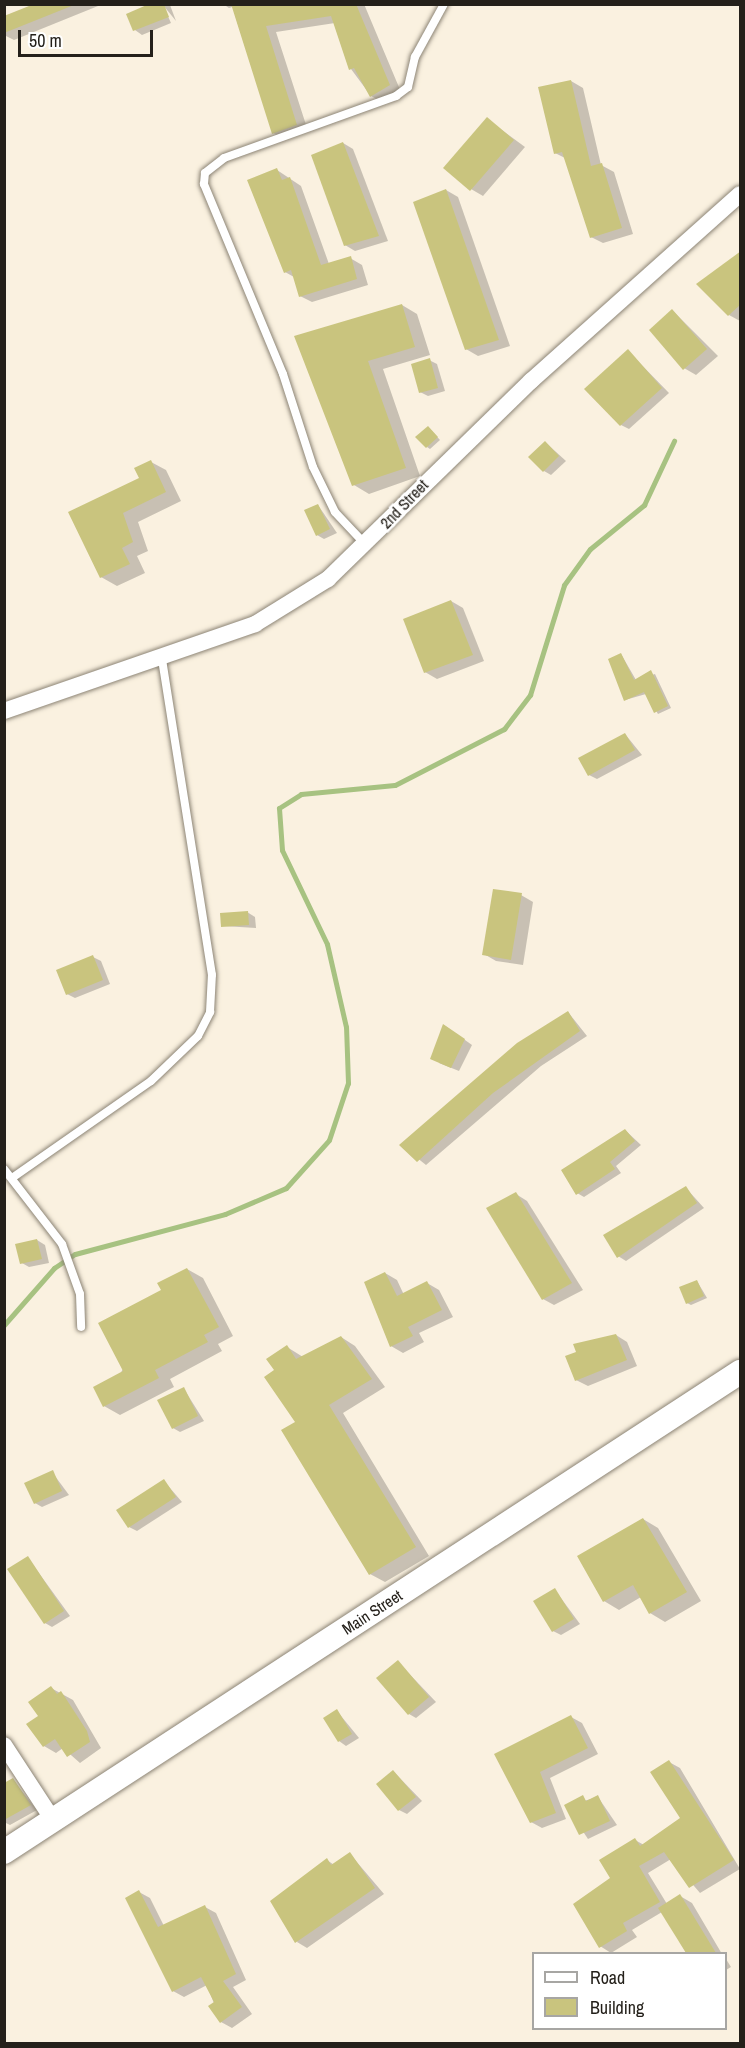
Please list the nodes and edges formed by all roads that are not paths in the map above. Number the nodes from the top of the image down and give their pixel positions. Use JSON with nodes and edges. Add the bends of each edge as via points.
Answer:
{"nodes":[{"id":1,"x":444,"y":4,"type":"edge"},
{"id":2,"x":741,"y":194,"type":"edge"},
{"id":3,"x":365,"y":544,"type":"junction"},
{"id":4,"x":162,"y":660,"type":"junction"},
{"id":5,"x":4,"y":711,"type":"edge"},
{"id":6,"x":4,"y":1169,"type":"edge"},
{"id":7,"x":12,"y":1178,"type":"junction"},
{"id":8,"x":81,"y":1327,"type":"dead end"},
{"id":9,"x":741,"y":1372,"type":"edge"},
{"id":10,"x":4,"y":1745,"type":"edge"},
{"id":11,"x":53,"y":1820,"type":"junction"},
{"id":12,"x":4,"y":1852,"type":"edge"}],
"edges":[{"from":1,"to":3,"type":"lane","via":[[414,57],[408,87],[396,96],[224,158],[205,173],[204,184],[283,374],[313,468],[335,512]]},
{"from":2,"to":3,"type":"street","name":"2nd Street","via":[[531,381]]},
{"from":3,"to":4,"type":"street","name":"2nd Street","via":[[289,605]]},
{"from":4,"to":5,"type":"street","name":"2nd Street"},
{"from":4,"to":7,"type":"lane","via":[[212,975],[210,1012],[198,1036],[151,1081]]},
{"from":6,"to":7,"type":"lane"},
{"from":7,"to":8,"type":"lane","via":[[62,1244],[73,1270]]},
{"from":9,"to":11,"type":"main road","name":"Main Street"},
{"from":10,"to":11,"type":"street"},
{"from":11,"to":12,"type":"main road","name":"Main Street"}]}
